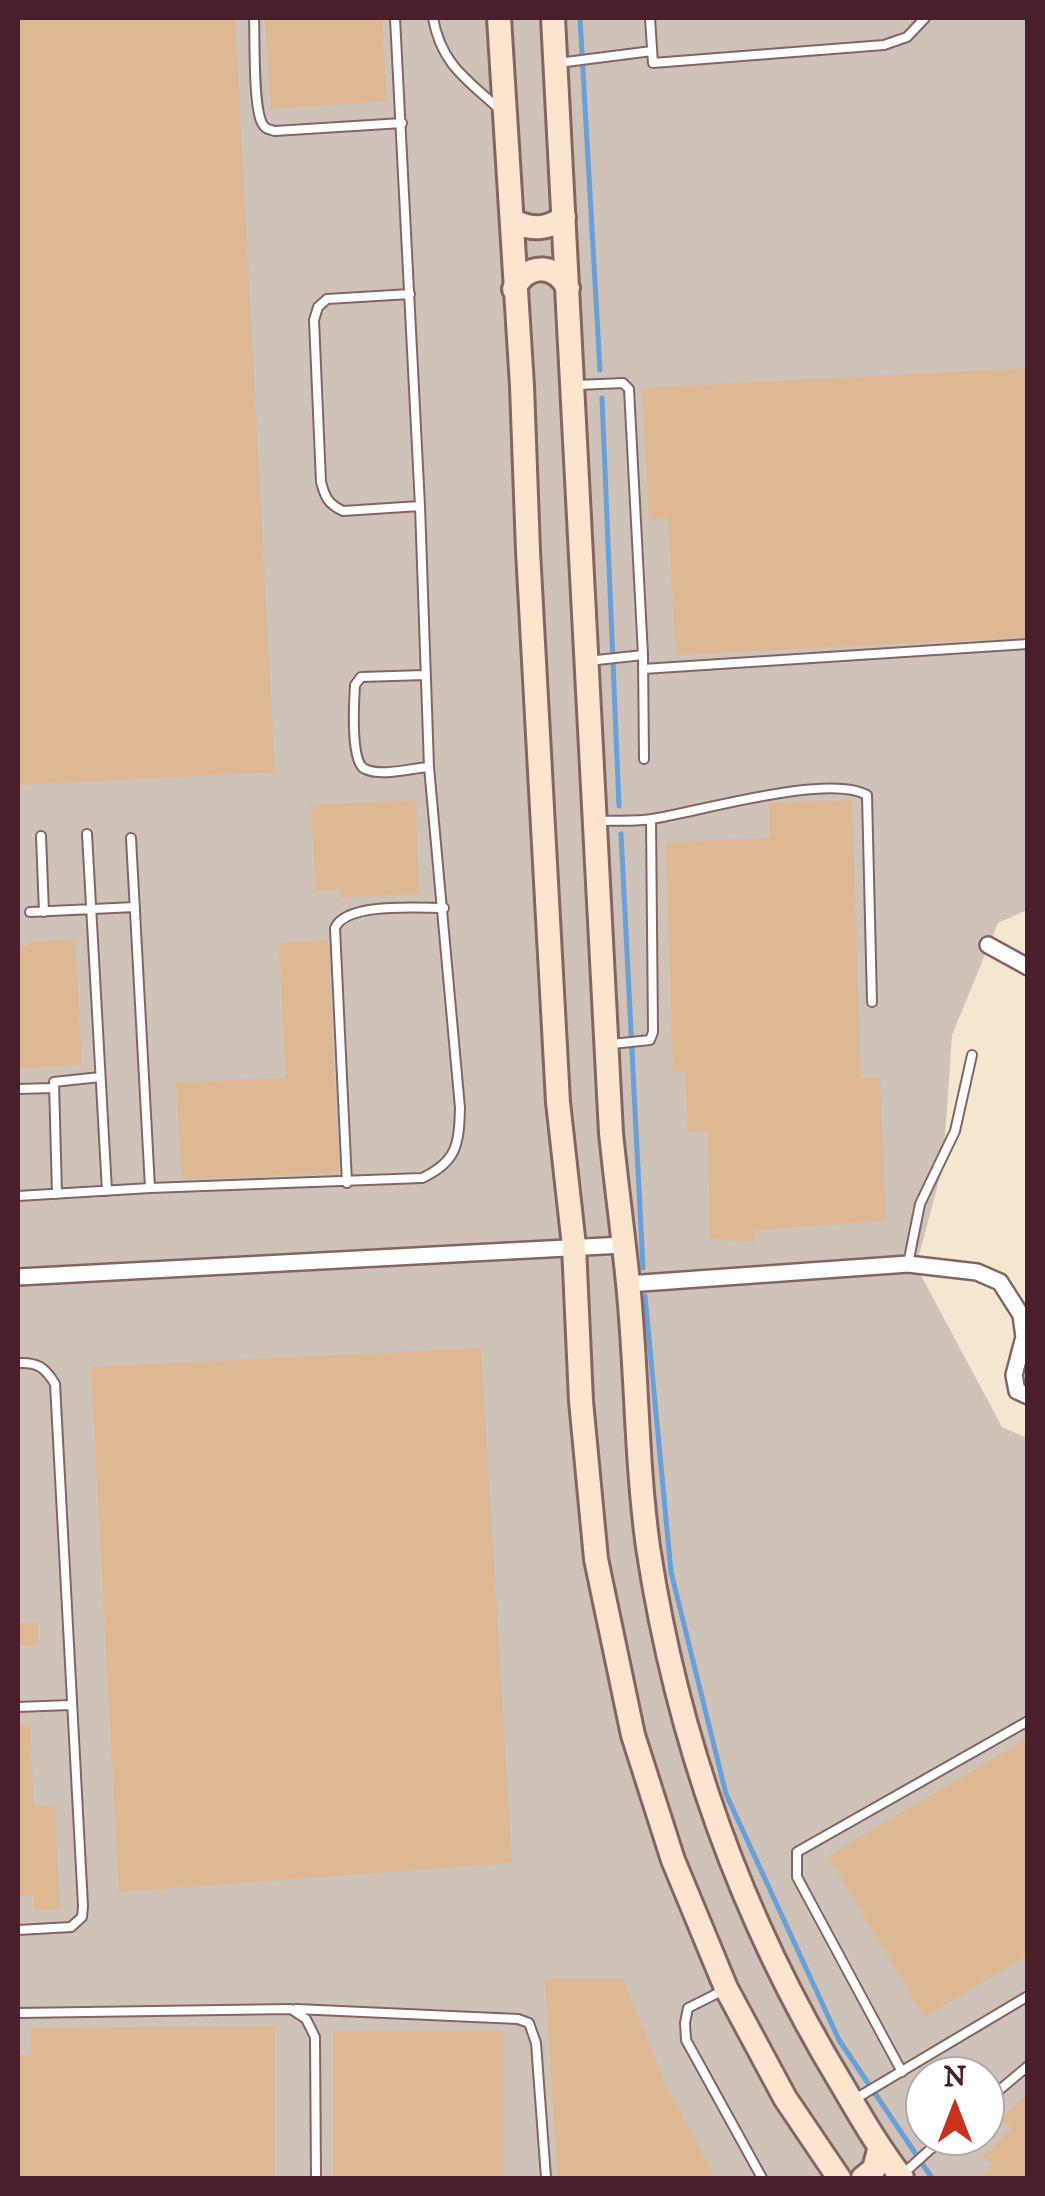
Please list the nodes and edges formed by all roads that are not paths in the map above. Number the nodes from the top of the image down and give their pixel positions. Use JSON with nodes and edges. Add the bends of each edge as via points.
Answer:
{"nodes":[{"id":1,"x":254,"y":18,"type":"edge"},
{"id":2,"x":395,"y":18,"type":"edge"},
{"id":3,"x":433,"y":18,"type":"edge"},
{"id":4,"x":499,"y":18,"type":"edge"},
{"id":5,"x":553,"y":18,"type":"edge"},
{"id":6,"x":650,"y":18,"type":"edge"},
{"id":7,"x":926,"y":18,"type":"edge"},
{"id":8,"x":652,"y":51,"type":"junction"},
{"id":9,"x":566,"y":62,"type":"junction"},
{"id":10,"x":504,"y":114,"type":"junction"},
{"id":11,"x":402,"y":124,"type":"junction"},
{"id":12,"x":564,"y":217,"type":"junction"},
{"id":13,"x":513,"y":221,"type":"junction"},
{"id":14,"x":568,"y":288,"type":"junction"},
{"id":15,"x":514,"y":289,"type":"junction"},
{"id":16,"x":410,"y":294,"type":"junction"},
{"id":17,"x":573,"y":385,"type":"junction"},
{"id":18,"x":420,"y":506,"type":"junction"},
{"id":19,"x":1028,"y":644,"type":"edge"},
{"id":20,"x":643,"y":655,"type":"junction"},
{"id":21,"x":596,"y":660,"type":"junction"},
{"id":22,"x":643,"y":668,"type":"junction"},
{"id":23,"x":426,"y":675,"type":"junction"},
{"id":24,"x":644,"y":759,"type":"dead end"},
{"id":25,"x":429,"y":766,"type":"junction"},
{"id":26,"x":651,"y":819,"type":"junction"},
{"id":27,"x":594,"y":821,"type":"junction"},
{"id":28,"x":87,"y":834,"type":"dead end"},
{"id":29,"x":42,"y":836,"type":"dead end"},
{"id":30,"x":132,"y":838,"type":"dead end"},
{"id":31,"x":135,"y":906,"type":"junction"},
{"id":32,"x":444,"y":908,"type":"junction"},
{"id":33,"x":91,"y":910,"type":"junction"},
{"id":34,"x":30,"y":912,"type":"dead end"},
{"id":35,"x":44,"y":912,"type":"junction"},
{"id":36,"x":988,"y":946,"type":"dead end"},
{"id":37,"x":1028,"y":966,"type":"edge"},
{"id":38,"x":872,"y":1002,"type":"dead end"},
{"id":39,"x":614,"y":1044,"type":"junction"},
{"id":40,"x":972,"y":1055,"type":"dead end"},
{"id":41,"x":100,"y":1077,"type":"junction"},
{"id":42,"x":54,"y":1088,"type":"junction"},
{"id":43,"x":18,"y":1089,"type":"edge"},
{"id":44,"x":348,"y":1183,"type":"junction"},
{"id":45,"x":150,"y":1188,"type":"junction"},
{"id":46,"x":106,"y":1191,"type":"junction"},
{"id":47,"x":57,"y":1194,"type":"junction"},
{"id":48,"x":18,"y":1196,"type":"edge"},
{"id":49,"x":623,"y":1245,"type":"junction"},
{"id":50,"x":574,"y":1246,"type":"junction"},
{"id":51,"x":908,"y":1264,"type":"junction"},
{"id":52,"x":18,"y":1277,"type":"edge"},
{"id":53,"x":628,"y":1284,"type":"junction"},
{"id":54,"x":18,"y":1363,"type":"edge"},
{"id":55,"x":1028,"y":1396,"type":"edge"},
{"id":56,"x":70,"y":1705,"type":"junction"},
{"id":57,"x":18,"y":1707,"type":"edge"},
{"id":58,"x":1028,"y":1721,"type":"edge"},
{"id":59,"x":18,"y":1930,"type":"edge"},
{"id":60,"x":726,"y":1988,"type":"junction"},
{"id":61,"x":1028,"y":1996,"type":"edge"},
{"id":62,"x":291,"y":2009,"type":"junction"},
{"id":63,"x":18,"y":2013,"type":"edge"},
{"id":64,"x":1028,"y":2066,"type":"edge"},
{"id":65,"x":902,"y":2072,"type":"junction"},
{"id":66,"x":1005,"y":2085,"type":"edge"},
{"id":67,"x":858,"y":2097,"type":"junction"},
{"id":68,"x":878,"y":2150,"type":"junction"},
{"id":69,"x":923,"y":2156,"type":"edge"},
{"id":70,"x":905,"y":2174,"type":"edge"},
{"id":71,"x":316,"y":2178,"type":"edge"},
{"id":72,"x":546,"y":2178,"type":"edge"},
{"id":73,"x":762,"y":2178,"type":"edge"},
{"id":74,"x":839,"y":2178,"type":"edge"},
{"id":75,"x":862,"y":2178,"type":"edge"}],
"edges":[{"from":1,"to":11,"type":"lane","via":[[260,121],[266,128]]},
{"from":2,"to":11,"type":"lane"},
{"from":3,"to":10,"type":"lane","via":[[448,62]]},
{"from":4,"to":10,"type":"street"},
{"from":5,"to":9,"type":"street"},
{"from":6,"to":8,"type":"lane"},
{"from":7,"to":8,"type":"lane","via":[[907,37],[884,45],[653,62]]},
{"from":8,"to":9,"type":"lane"},
{"from":9,"to":12,"type":"street"},
{"from":10,"to":13,"type":"street"},
{"from":11,"to":16,"type":"lane"},
{"from":12,"to":13,"type":"street","via":[[545,228]]},
{"from":12,"to":14,"type":"street"},
{"from":13,"to":15,"type":"street"},
{"from":14,"to":15,"type":"street","via":[[541,268]]},
{"from":14,"to":17,"type":"street"},
{"from":15,"to":50,"type":"street","via":[[558,1102]]},
{"from":16,"to":18,"type":"lane"},
{"from":16,"to":18,"type":"lane","via":[[326,299],[318,307],[321,482],[325,497],[343,511]]},
{"from":17,"to":20,"type":"lane","via":[[623,383],[629,390]]},
{"from":17,"to":21,"type":"street"},
{"from":18,"to":23,"type":"lane"},
{"from":19,"to":22,"type":"lane"},
{"from":20,"to":21,"type":"lane"},
{"from":20,"to":22,"type":"lane"},
{"from":21,"to":27,"type":"street"},
{"from":22,"to":24,"type":"lane"},
{"from":23,"to":25,"type":"lane"},
{"from":23,"to":25,"type":"lane","via":[[361,677],[355,685],[356,751],[364,769]]},
{"from":25,"to":32,"type":"lane"},
{"from":26,"to":27,"type":"lane"},
{"from":26,"to":38,"type":"lane","via":[[796,792],[866,795]]},
{"from":26,"to":39,"type":"lane","via":[[653,1032],[650,1040]]},
{"from":27,"to":39,"type":"street"},
{"from":28,"to":33,"type":"lane"},
{"from":29,"to":35,"type":"lane"},
{"from":30,"to":31,"type":"lane"},
{"from":31,"to":33,"type":"lane"},
{"from":31,"to":45,"type":"lane"},
{"from":32,"to":44,"type":"lane","via":[[460,1108],[454,1154],[422,1178]]},
{"from":32,"to":44,"type":"lane","via":[[357,912],[338,919]]},
{"from":33,"to":35,"type":"lane"},
{"from":33,"to":41,"type":"lane"},
{"from":34,"to":35,"type":"lane"},
{"from":36,"to":37,"type":"street"},
{"from":39,"to":49,"type":"street"},
{"from":40,"to":51,"type":"lane","via":[[956,1131],[920,1204]]},
{"from":41,"to":42,"type":"lane","via":[[60,1080]]},
{"from":41,"to":46,"type":"lane"},
{"from":42,"to":43,"type":"lane"},
{"from":42,"to":47,"type":"lane"},
{"from":44,"to":45,"type":"lane"},
{"from":45,"to":46,"type":"lane"},
{"from":46,"to":47,"type":"lane"},
{"from":47,"to":48,"type":"lane"},
{"from":49,"to":50,"type":"street"},
{"from":49,"to":53,"type":"street"},
{"from":50,"to":52,"type":"street"},
{"from":50,"to":60,"type":"street","via":[[583,1420],[606,1614],[647,1780]]},
{"from":51,"to":53,"type":"street"},
{"from":51,"to":55,"type":"street","via":[[977,1272],[1000,1282],[1025,1326],[1014,1383]]},
{"from":53,"to":67,"type":"street","via":[[648,1544],[703,1787],[772,1960]]},
{"from":54,"to":56,"type":"lane","via":[[45,1368],[55,1384]]},
{"from":56,"to":57,"type":"lane"},
{"from":56,"to":59,"type":"lane","via":[[82,1917],[71,1927]]},
{"from":58,"to":65,"type":"lane","via":[[797,1852],[797,1878]]},
{"from":60,"to":73,"type":"lane","via":[[688,2008],[686,2040]]},
{"from":60,"to":74,"type":"street","via":[[785,2098]]},
{"from":61,"to":65,"type":"lane"},
{"from":62,"to":63,"type":"lane"},
{"from":62,"to":71,"type":"lane","via":[[306,2018],[315,2037]]},
{"from":62,"to":72,"type":"lane","via":[[529,2023]]},
{"from":64,"to":66,"type":"lane"},
{"from":65,"to":67,"type":"lane"},
{"from":67,"to":68,"type":"street"},
{"from":68,"to":70,"type":"street"},
{"from":68,"to":75,"type":"street","via":[[874,2169]]},
{"from":69,"to":70,"type":"lane"}]}
